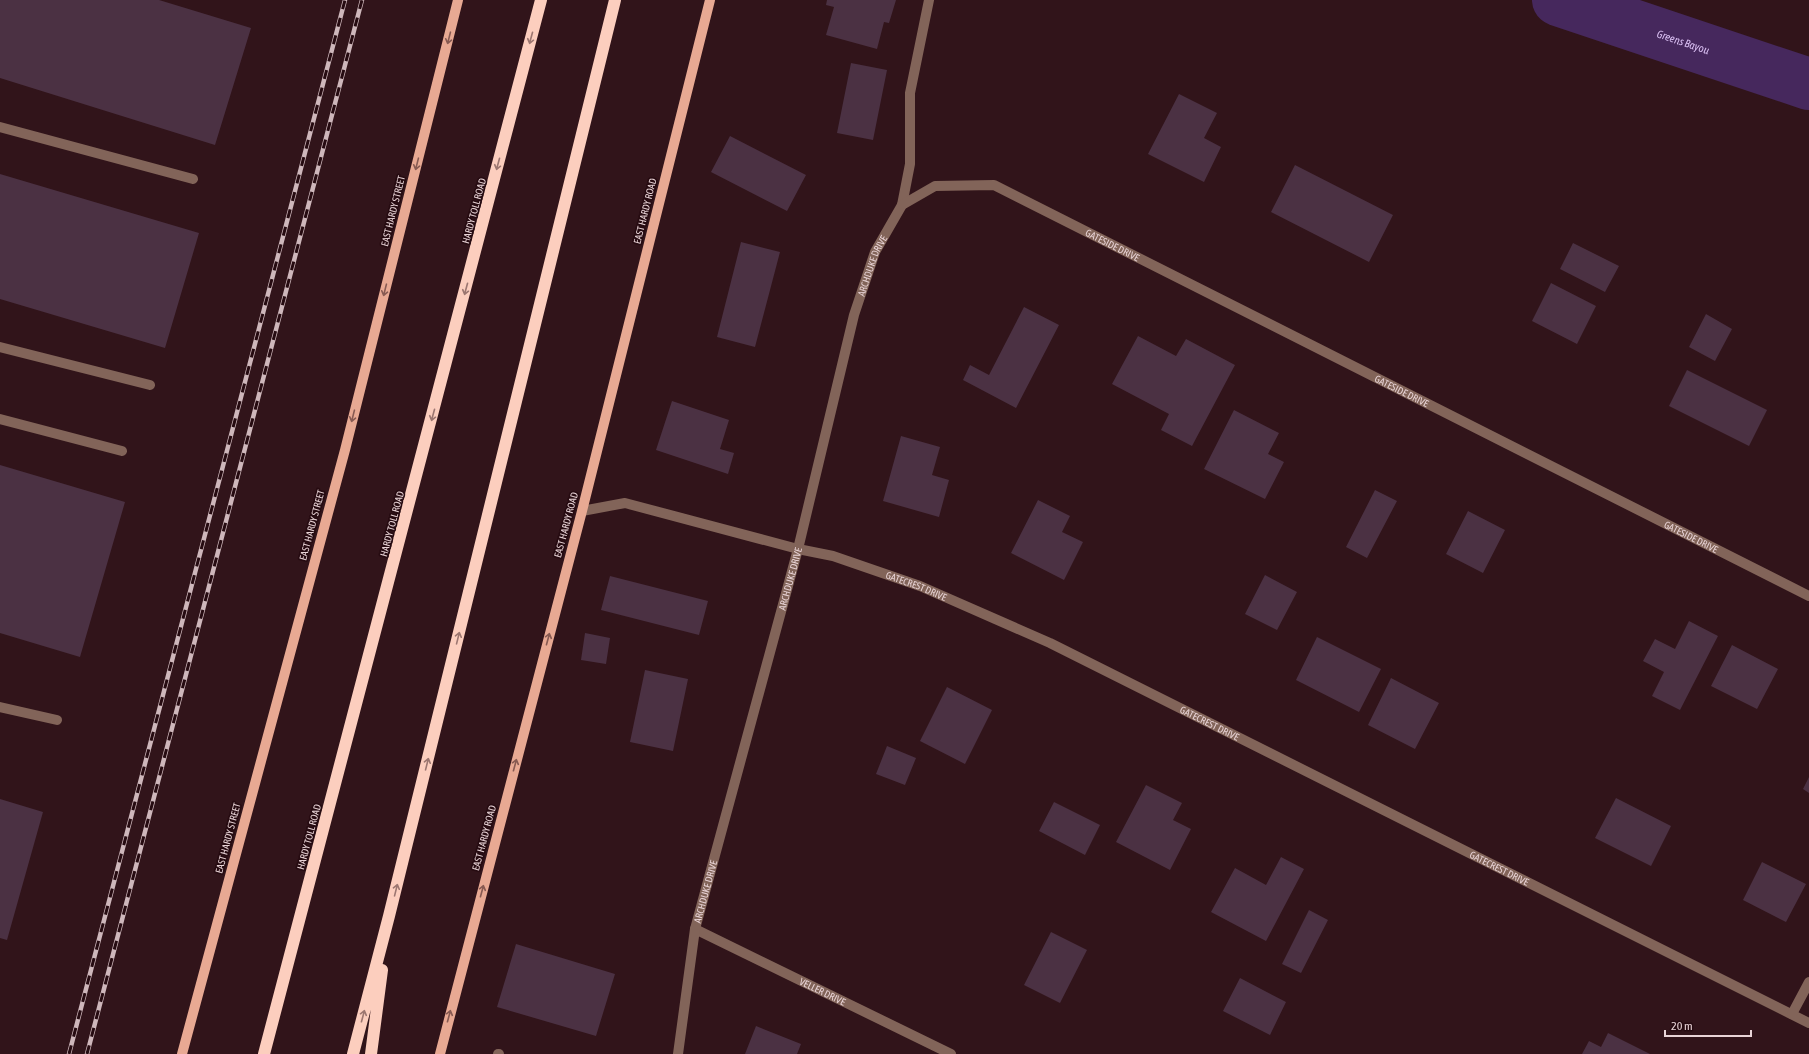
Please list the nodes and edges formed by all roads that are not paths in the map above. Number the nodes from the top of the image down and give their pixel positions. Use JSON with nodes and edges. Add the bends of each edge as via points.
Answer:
{"nodes":[{"id":1,"x":458,"y":0,"type":"edge"},
{"id":2,"x":541,"y":0,"type":"edge"},
{"id":3,"x":615,"y":0,"type":"edge"},
{"id":4,"x":710,"y":0,"type":"edge"},
{"id":5,"x":929,"y":0,"type":"edge"},
{"id":6,"x":0,"y":127,"type":"edge"},
{"id":7,"x":193,"y":179,"type":"dead end"},
{"id":8,"x":902,"y":205,"type":"junction"},
{"id":9,"x":0,"y":347,"type":"edge"},
{"id":10,"x":150,"y":385,"type":"dead end"},
{"id":11,"x":0,"y":419,"type":"edge"},
{"id":12,"x":122,"y":451,"type":"dead end"},
{"id":13,"x":582,"y":511,"type":"junction"},
{"id":14,"x":798,"y":549,"type":"junction"},
{"id":15,"x":1809,"y":596,"type":"edge"},
{"id":16,"x":0,"y":707,"type":"edge"},
{"id":17,"x":56,"y":720,"type":"dead end"},
{"id":18,"x":389,"y":916,"type":"junction"},
{"id":19,"x":695,"y":929,"type":"junction"},
{"id":20,"x":1809,"y":982,"type":"edge"},
{"id":21,"x":1792,"y":1014,"type":"junction"},
{"id":22,"x":1809,"y":1023,"type":"edge"},
{"id":23,"x":182,"y":1054,"type":"edge"},
{"id":24,"x":264,"y":1054,"type":"edge"},
{"id":25,"x":353,"y":1054,"type":"edge"},
{"id":26,"x":371,"y":1054,"type":"edge"},
{"id":27,"x":440,"y":1054,"type":"edge"},
{"id":28,"x":678,"y":1054,"type":"edge"},
{"id":29,"x":951,"y":1054,"type":"edge"}],
"edges":[{"from":1,"to":23,"type":"main road","name":"EAST HARDY STREET","one_way":true,"via":[[345,450]]},
{"from":2,"to":24,"type":"highway","name":"HARDY TOLL ROAD","one_way":true},
{"from":18,"to":3,"type":"highway","one_way":true},
{"from":4,"to":13,"type":"main road","name":"EAST HARDY ROAD"},
{"from":5,"to":8,"type":"street","via":[[910,93],[910,164]]},
{"from":6,"to":7,"type":"street"},
{"from":8,"to":14,"type":"street","name":"ARCHDUKE DRIVE","via":[[875,252],[854,315]]},
{"from":8,"to":15,"type":"street","name":"GATESIDE DRIVE","via":[[936,186],[994,185]]},
{"from":9,"to":10,"type":"street"},
{"from":11,"to":12,"type":"street"},
{"from":13,"to":14,"type":"street","name":"GATECREST DRIVE","via":[[625,503]]},
{"from":27,"to":13,"type":"main road","name":"EAST HARDY ROAD","one_way":true},
{"from":14,"to":19,"type":"street","name":"ARCHDUKE DRIVE"},
{"from":14,"to":21,"type":"street","name":"GATECREST DRIVE","via":[[833,556],[920,586],[1050,643]]},
{"from":16,"to":17,"type":"street"},
{"from":25,"to":18,"type":"highway","one_way":true},
{"from":18,"to":26,"type":"highway"},
{"from":19,"to":28,"type":"street","name":"ARCHDUKE DRIVE"},
{"from":19,"to":29,"type":"street","name":"VELLER DRIVE"},
{"from":20,"to":21,"type":"street"},
{"from":21,"to":22,"type":"street","name":"GATECREST DRIVE"}]}
